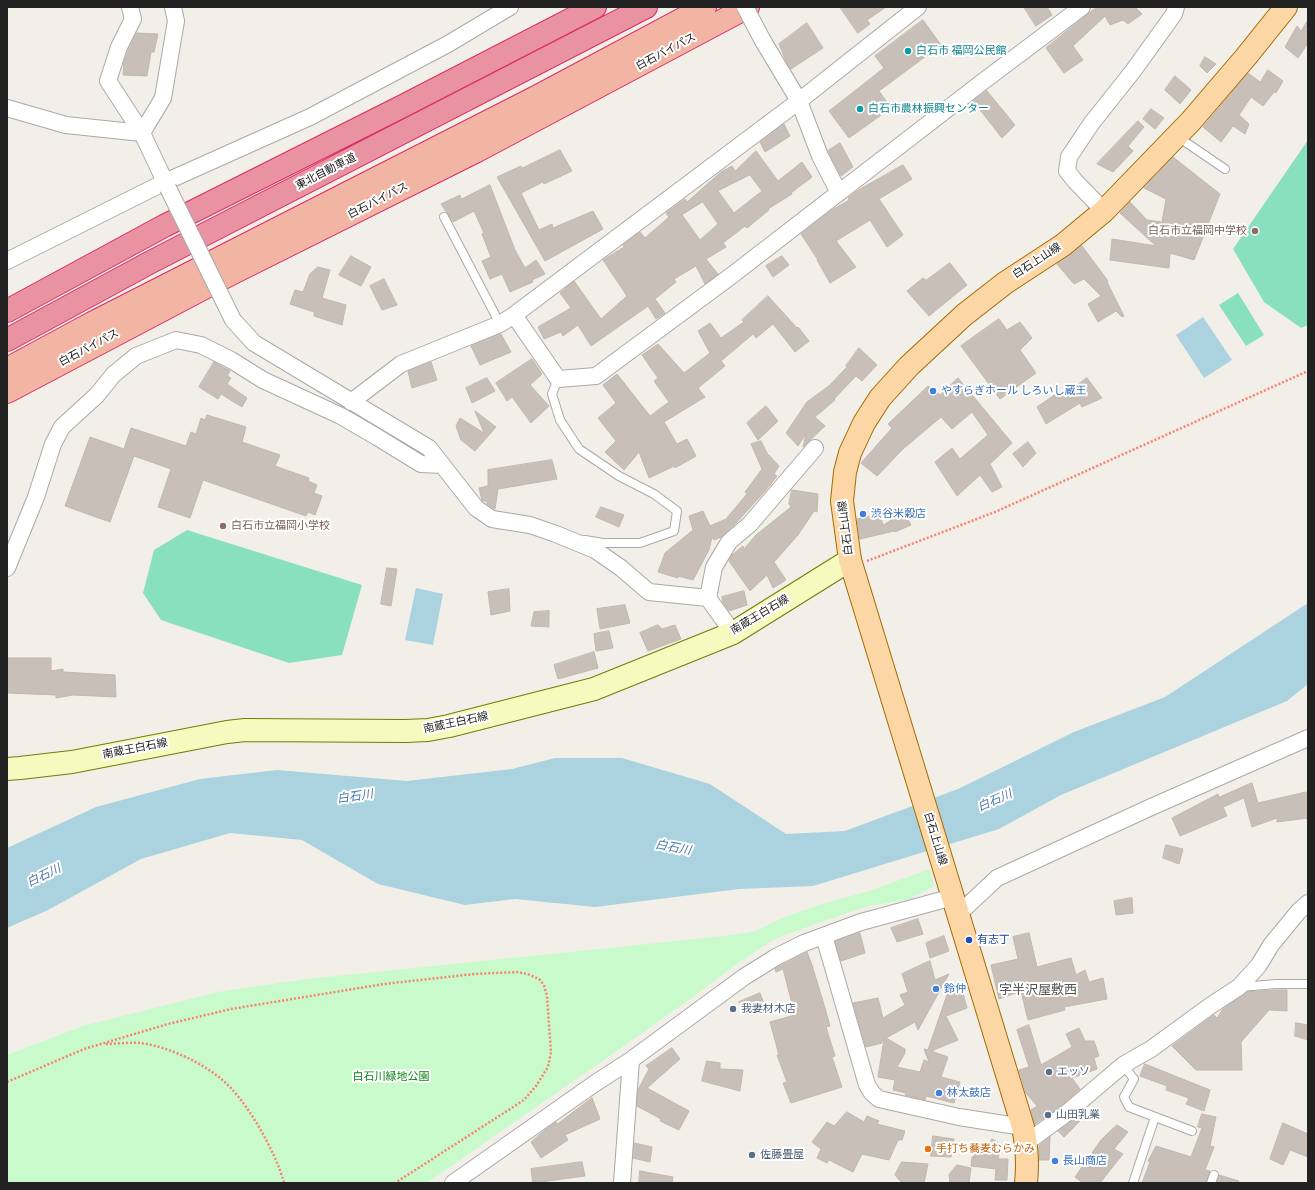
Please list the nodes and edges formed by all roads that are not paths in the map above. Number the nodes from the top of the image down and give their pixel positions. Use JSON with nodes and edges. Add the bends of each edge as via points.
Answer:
{"nodes":[{"id":1,"x":130,"y":7,"type":"edge"},
{"id":2,"x":173,"y":7,"type":"edge"},
{"id":3,"x":510,"y":7,"type":"edge"},
{"id":4,"x":595,"y":7,"type":"edge"},
{"id":5,"x":646,"y":7,"type":"edge"},
{"id":6,"x":705,"y":7,"type":"edge"},
{"id":7,"x":746,"y":7,"type":"edge"},
{"id":8,"x":918,"y":7,"type":"edge"},
{"id":9,"x":1082,"y":7,"type":"edge"},
{"id":10,"x":1176,"y":7,"type":"edge"},
{"id":11,"x":1286,"y":7,"type":"edge"},
{"id":12,"x":800,"y":101,"type":"junction"},
{"id":13,"x":7,"y":108,"type":"edge"},
{"id":14,"x":142,"y":133,"type":"junction"},
{"id":15,"x":1175,"y":136,"type":"junction"},
{"id":16,"x":1225,"y":169,"type":"dead end"},
{"id":17,"x":167,"y":185,"type":"junction"},
{"id":18,"x":839,"y":193,"type":"junction"},
{"id":19,"x":1104,"y":211,"type":"junction"},
{"id":20,"x":444,"y":218,"type":"dead end"},
{"id":21,"x":7,"y":261,"type":"edge"},
{"id":22,"x":7,"y":311,"type":"edge"},
{"id":23,"x":514,"y":314,"type":"junction"},
{"id":24,"x":500,"y":324,"type":"junction"},
{"id":25,"x":7,"y":340,"type":"edge"},
{"id":26,"x":7,"y":369,"type":"edge"},
{"id":27,"x":558,"y":379,"type":"junction"},
{"id":28,"x":7,"y":392,"type":"edge"},
{"id":29,"x":351,"y":402,"type":"junction"},
{"id":30,"x":815,"y":448,"type":"dead end"},
{"id":31,"x":442,"y":465,"type":"junction"},
{"id":32,"x":560,"y":535,"type":"junction"},
{"id":33,"x":851,"y":566,"type":"junction"},
{"id":34,"x":7,"y":568,"type":"edge"},
{"id":35,"x":708,"y":598,"type":"junction"},
{"id":36,"x":733,"y":633,"type":"junction"},
{"id":37,"x":1308,"y":738,"type":"edge"},
{"id":38,"x":7,"y":769,"type":"edge"},
{"id":39,"x":953,"y":897,"type":"junction"},
{"id":40,"x":1308,"y":903,"type":"edge"},
{"id":41,"x":824,"y":936,"type":"junction"},
{"id":42,"x":1308,"y":984,"type":"edge"},
{"id":43,"x":1239,"y":987,"type":"junction"},
{"id":44,"x":632,"y":1060,"type":"junction"},
{"id":45,"x":1123,"y":1065,"type":"junction"},
{"id":46,"x":1155,"y":1117,"type":"junction"},
{"id":47,"x":1192,"y":1132,"type":"dead end"},
{"id":48,"x":1025,"y":1135,"type":"junction"},
{"id":49,"x":1214,"y":1175,"type":"dead end"},
{"id":50,"x":453,"y":1183,"type":"edge"},
{"id":51,"x":622,"y":1183,"type":"edge"},
{"id":52,"x":1031,"y":1183,"type":"edge"},
{"id":53,"x":1133,"y":1183,"type":"edge"},
{"id":54,"x":1211,"y":1183,"type":"edge"}],
"edges":[{"from":1,"to":14,"type":"street","via":[[133,19],[119,47],[108,81]]},
{"from":2,"to":14,"type":"street","via":[[176,21],[163,98]]},
{"from":3,"to":17,"type":"street","via":[[448,44],[310,117]]},
{"from":4,"to":22,"type":"highway","via":[[164,226]]},
{"from":5,"to":25,"type":"highway","name":"東北自動車道","via":[[149,263]]},
{"from":6,"to":26,"type":"highway","name":"白石バイパス","via":[[536,97],[92,323]]},
{"from":7,"to":12,"type":"street","bridge":true,"via":[[763,41]]},
{"from":7,"to":28,"type":"highway","name":"白石バイパス","via":[[484,148],[231,274]]},
{"from":8,"to":12,"type":"street"},
{"from":9,"to":18,"type":"street"},
{"from":10,"to":19,"type":"street","via":[[1153,44],[1091,124],[1069,158],[1067,170]]},
{"from":11,"to":15,"type":"main road","name":"白石上山線","via":[[1191,121]]},
{"from":12,"to":18,"type":"street","via":[[820,156]]},
{"from":12,"to":23,"type":"street"},
{"from":13,"to":14,"type":"street","via":[[66,125]]},
{"from":14,"to":17,"type":"street"},
{"from":15,"to":16,"type":"lane"},
{"from":15,"to":19,"type":"main road","name":"白石上山線"},
{"from":17,"to":21,"type":"street"},
{"from":17,"to":29,"type":"street","bridge":true,"via":[[234,320],[254,343]]},
{"from":18,"to":27,"type":"street","via":[[596,376]]},
{"from":19,"to":33,"type":"main road","name":"白石上山線","via":[[1063,245],[1004,283],[964,314],[909,366],[880,398],[864,423],[845,472],[842,501]]},
{"from":20,"to":24,"type":"lane"},
{"from":23,"to":24,"type":"street"},
{"from":23,"to":27,"type":"street"},
{"from":24,"to":29,"type":"street","via":[[401,364]]},
{"from":27,"to":32,"type":"lane","via":[[552,394],[560,420],[579,449],[619,476],[654,494],[677,511],[674,531],[640,543],[602,543]]},
{"from":29,"to":31,"type":"street","via":[[429,448]]},
{"from":30,"to":35,"type":"street","via":[[750,524],[729,542],[714,567]]},
{"from":31,"to":32,"type":"street","via":[[476,508],[492,518],[530,525]]},
{"from":31,"to":34,"type":"street","via":[[421,464],[341,416],[263,380],[231,360],[201,345],[176,340],[136,356],[113,375],[62,427],[53,444],[36,497]]},
{"from":32,"to":35,"type":"street","via":[[595,550],[649,592]]},
{"from":33,"to":36,"type":"main road","name":"南蔵王白石線"},
{"from":33,"to":39,"type":"main road","name":"白石上山線"},
{"from":35,"to":36,"type":"street"},
{"from":36,"to":38,"type":"main road","name":"南蔵王白石線","via":[[594,689],[449,726],[405,731],[245,730],[72,762]]},
{"from":37,"to":39,"type":"street","via":[[996,878],[966,908]]},
{"from":39,"to":41,"type":"street","via":[[861,922]]},
{"from":39,"to":48,"type":"main road","name":"白石上山線"},
{"from":40,"to":43,"type":"street","via":[[1271,945],[1260,965]]},
{"from":41,"to":44,"type":"street","via":[[804,942],[744,977]]},
{"from":41,"to":48,"type":"street","via":[[872,1093],[879,1099]]},
{"from":42,"to":43,"type":"lane"},
{"from":43,"to":45,"type":"street","via":[[1151,1049]]},
{"from":44,"to":50,"type":"street"},
{"from":44,"to":51,"type":"street"},
{"from":45,"to":46,"type":"lane","via":[[1134,1079],[1124,1097],[1129,1107]]},
{"from":45,"to":48,"type":"street","via":[[1063,1116]]},
{"from":46,"to":47,"type":"lane"},
{"from":46,"to":53,"type":"lane"},
{"from":48,"to":52,"type":"main road","name":"白石上山線"},
{"from":49,"to":54,"type":"lane"}]}
